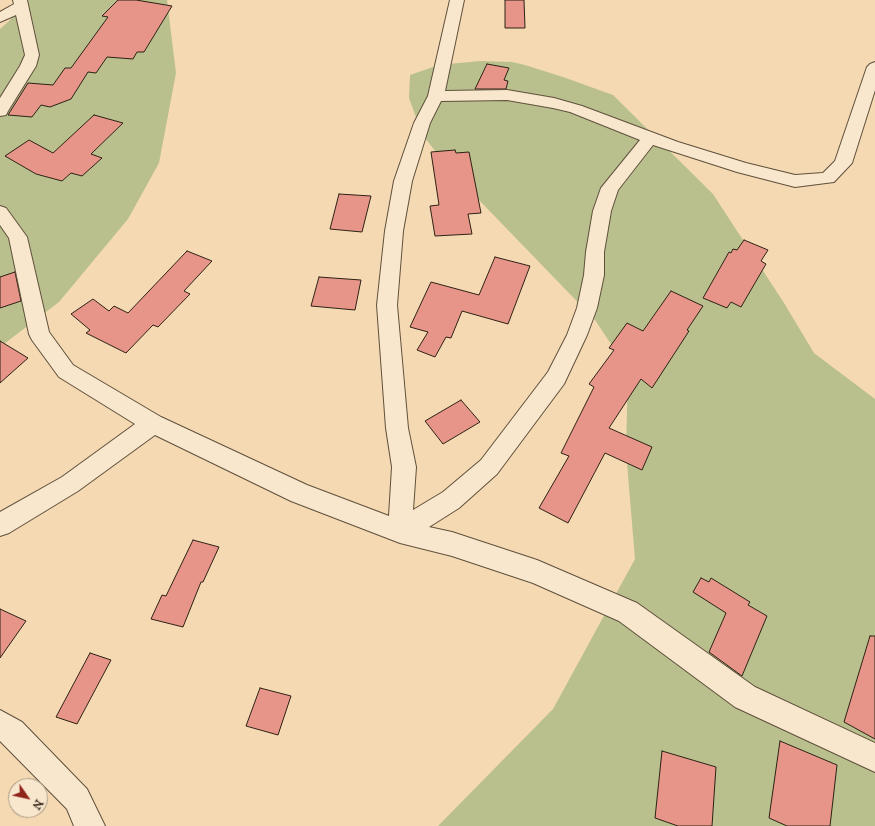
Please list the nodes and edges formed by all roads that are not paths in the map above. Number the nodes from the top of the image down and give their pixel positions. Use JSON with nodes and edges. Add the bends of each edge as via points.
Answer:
{"nodes":[{"id":1,"x":457,"y":0,"type":"edge"},
{"id":2,"x":21,"y":3,"type":"edge"},
{"id":3,"x":0,"y":18,"type":"edge"},
{"id":4,"x":875,"y":68,"type":"edge"},
{"id":5,"x":436,"y":96,"type":"junction"},
{"id":6,"x":0,"y":111,"type":"edge"},
{"id":7,"x":650,"y":138,"type":"junction"},
{"id":8,"x":0,"y":212,"type":"edge"},
{"id":9,"x":153,"y":424,"type":"junction"},
{"id":10,"x":0,"y":525,"type":"edge"},
{"id":11,"x":400,"y":532,"type":"junction"},
{"id":12,"x":0,"y":724,"type":"edge"},
{"id":13,"x":875,"y":758,"type":"edge"},
{"id":14,"x":90,"y":826,"type":"edge"}],
"edges":[{"from":1,"to":5,"type":"street"},
{"from":2,"to":3,"type":"street"},
{"from":2,"to":6,"type":"street","via":[[32,54],[28,66]]},
{"from":4,"to":7,"type":"street","via":[[843,163],[828,178],[795,181],[743,168]]},
{"from":5,"to":7,"type":"street","via":[[507,95],[554,103]]},
{"from":5,"to":11,"type":"street","via":[[422,123],[403,181],[394,231],[389,282],[388,305],[397,420],[404,467]]},
{"from":7,"to":11,"type":"street","via":[[610,188],[602,211],[594,276],[587,308],[556,378],[489,467],[451,500]]},
{"from":8,"to":9,"type":"street","via":[[18,237],[39,334],[66,371]]},
{"from":9,"to":10,"type":"street","via":[[70,484]]},
{"from":9,"to":11,"type":"street","via":[[299,493]]},
{"from":11,"to":13,"type":"street","via":[[452,544],[537,572],[628,612],[744,697]]},
{"from":12,"to":14,"type":"street","via":[[12,732],[77,799]]}]}
